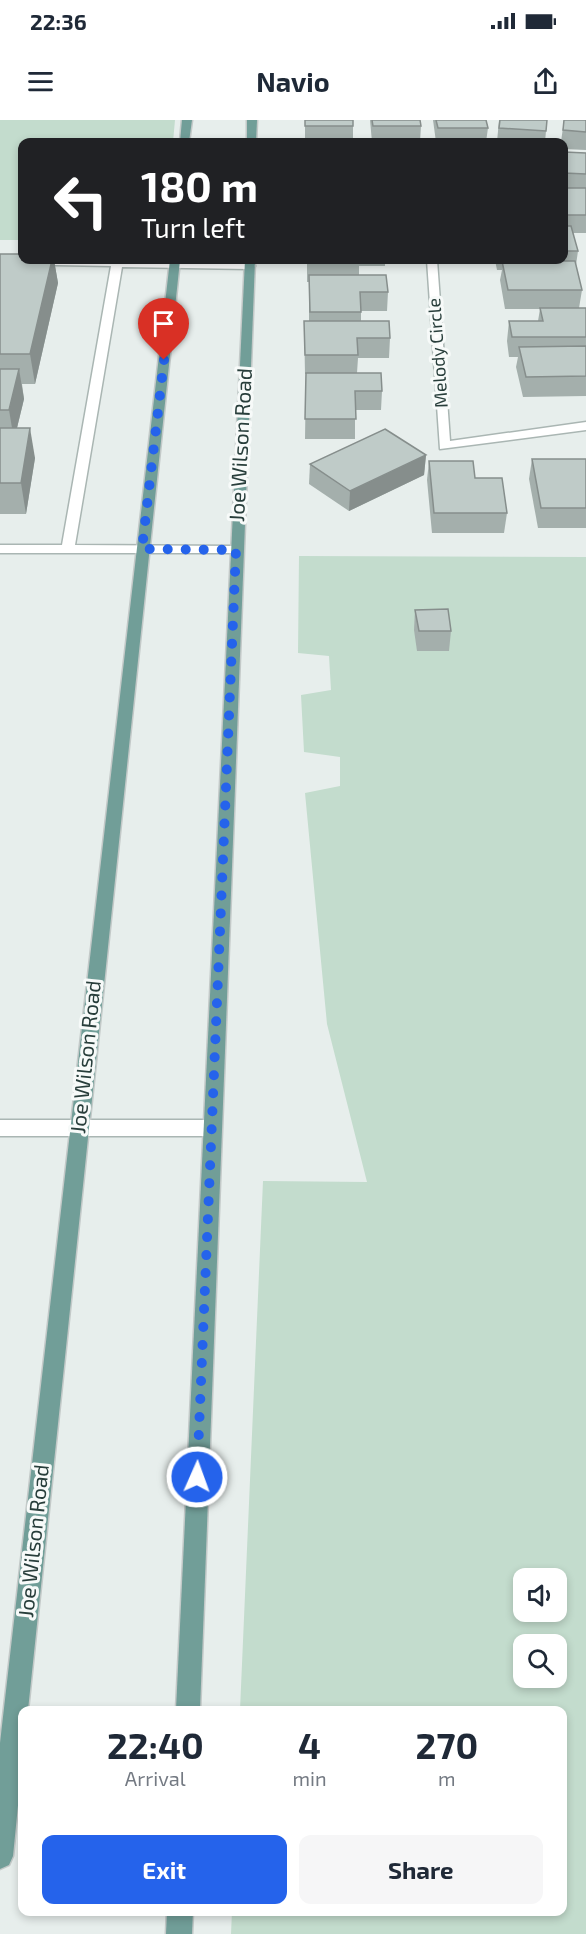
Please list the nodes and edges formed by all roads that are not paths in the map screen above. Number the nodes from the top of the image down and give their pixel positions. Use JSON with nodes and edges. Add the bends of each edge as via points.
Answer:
{"nodes":[{"id":1,"x":187,"y":120,"type":"edge"},
{"id":2,"x":252,"y":120,"type":"edge"},
{"id":3,"x":185,"y":138,"type":"edge"},
{"id":4,"x":252,"y":138,"type":"edge"},
{"id":5,"x":0,"y":261,"type":"edge"},
{"id":6,"x":18,"y":261,"type":"edge"},
{"id":7,"x":117,"y":264,"type":"edge"},
{"id":8,"x":174,"y":264,"type":"edge"},
{"id":9,"x":250,"y":264,"type":"edge"},
{"id":10,"x":432,"y":264,"type":"edge"},
{"id":11,"x":586,"y":426,"type":"edge"},
{"id":12,"x":0,"y":549,"type":"edge"},
{"id":13,"x":68,"y":549,"type":"junction"},
{"id":14,"x":142,"y":549,"type":"junction"},
{"id":15,"x":236,"y":550,"type":"junction"},
{"id":16,"x":0,"y":1128,"type":"edge"},
{"id":17,"x":78,"y":1128,"type":"junction"},
{"id":18,"x":212,"y":1128,"type":"junction"},
{"id":19,"x":188,"y":1706,"type":"edge"},
{"id":20,"x":0,"y":1856,"type":"edge"},
{"id":21,"x":180,"y":1916,"type":"edge"},
{"id":22,"x":179,"y":1934,"type":"edge"}],
"edges":[{"from":1,"to":3,"type":"main road"},
{"from":2,"to":4,"type":"main road"},
{"from":5,"to":6,"type":"street"},
{"from":7,"to":13,"type":"street"},
{"from":8,"to":14,"type":"main road","name":"Joe Wilson Road"},
{"from":9,"to":15,"type":"main road","name":"Joe Wilson Road"},
{"from":10,"to":11,"type":"street","name":"Melody Circle","via":[[444,446]]},
{"from":12,"to":13,"type":"street"},
{"from":13,"to":14,"type":"street"},
{"from":14,"to":15,"type":"street"},
{"from":14,"to":17,"type":"main road","name":"Joe Wilson Road"},
{"from":15,"to":18,"type":"main road","name":"Joe Wilson Road"},
{"from":16,"to":17,"type":"street"},
{"from":17,"to":18,"type":"street"},
{"from":17,"to":20,"type":"main road","name":"Joe Wilson Road"},
{"from":18,"to":19,"type":"main road","name":"Joe Wilson Road"},
{"from":21,"to":22,"type":"main road"}]}
